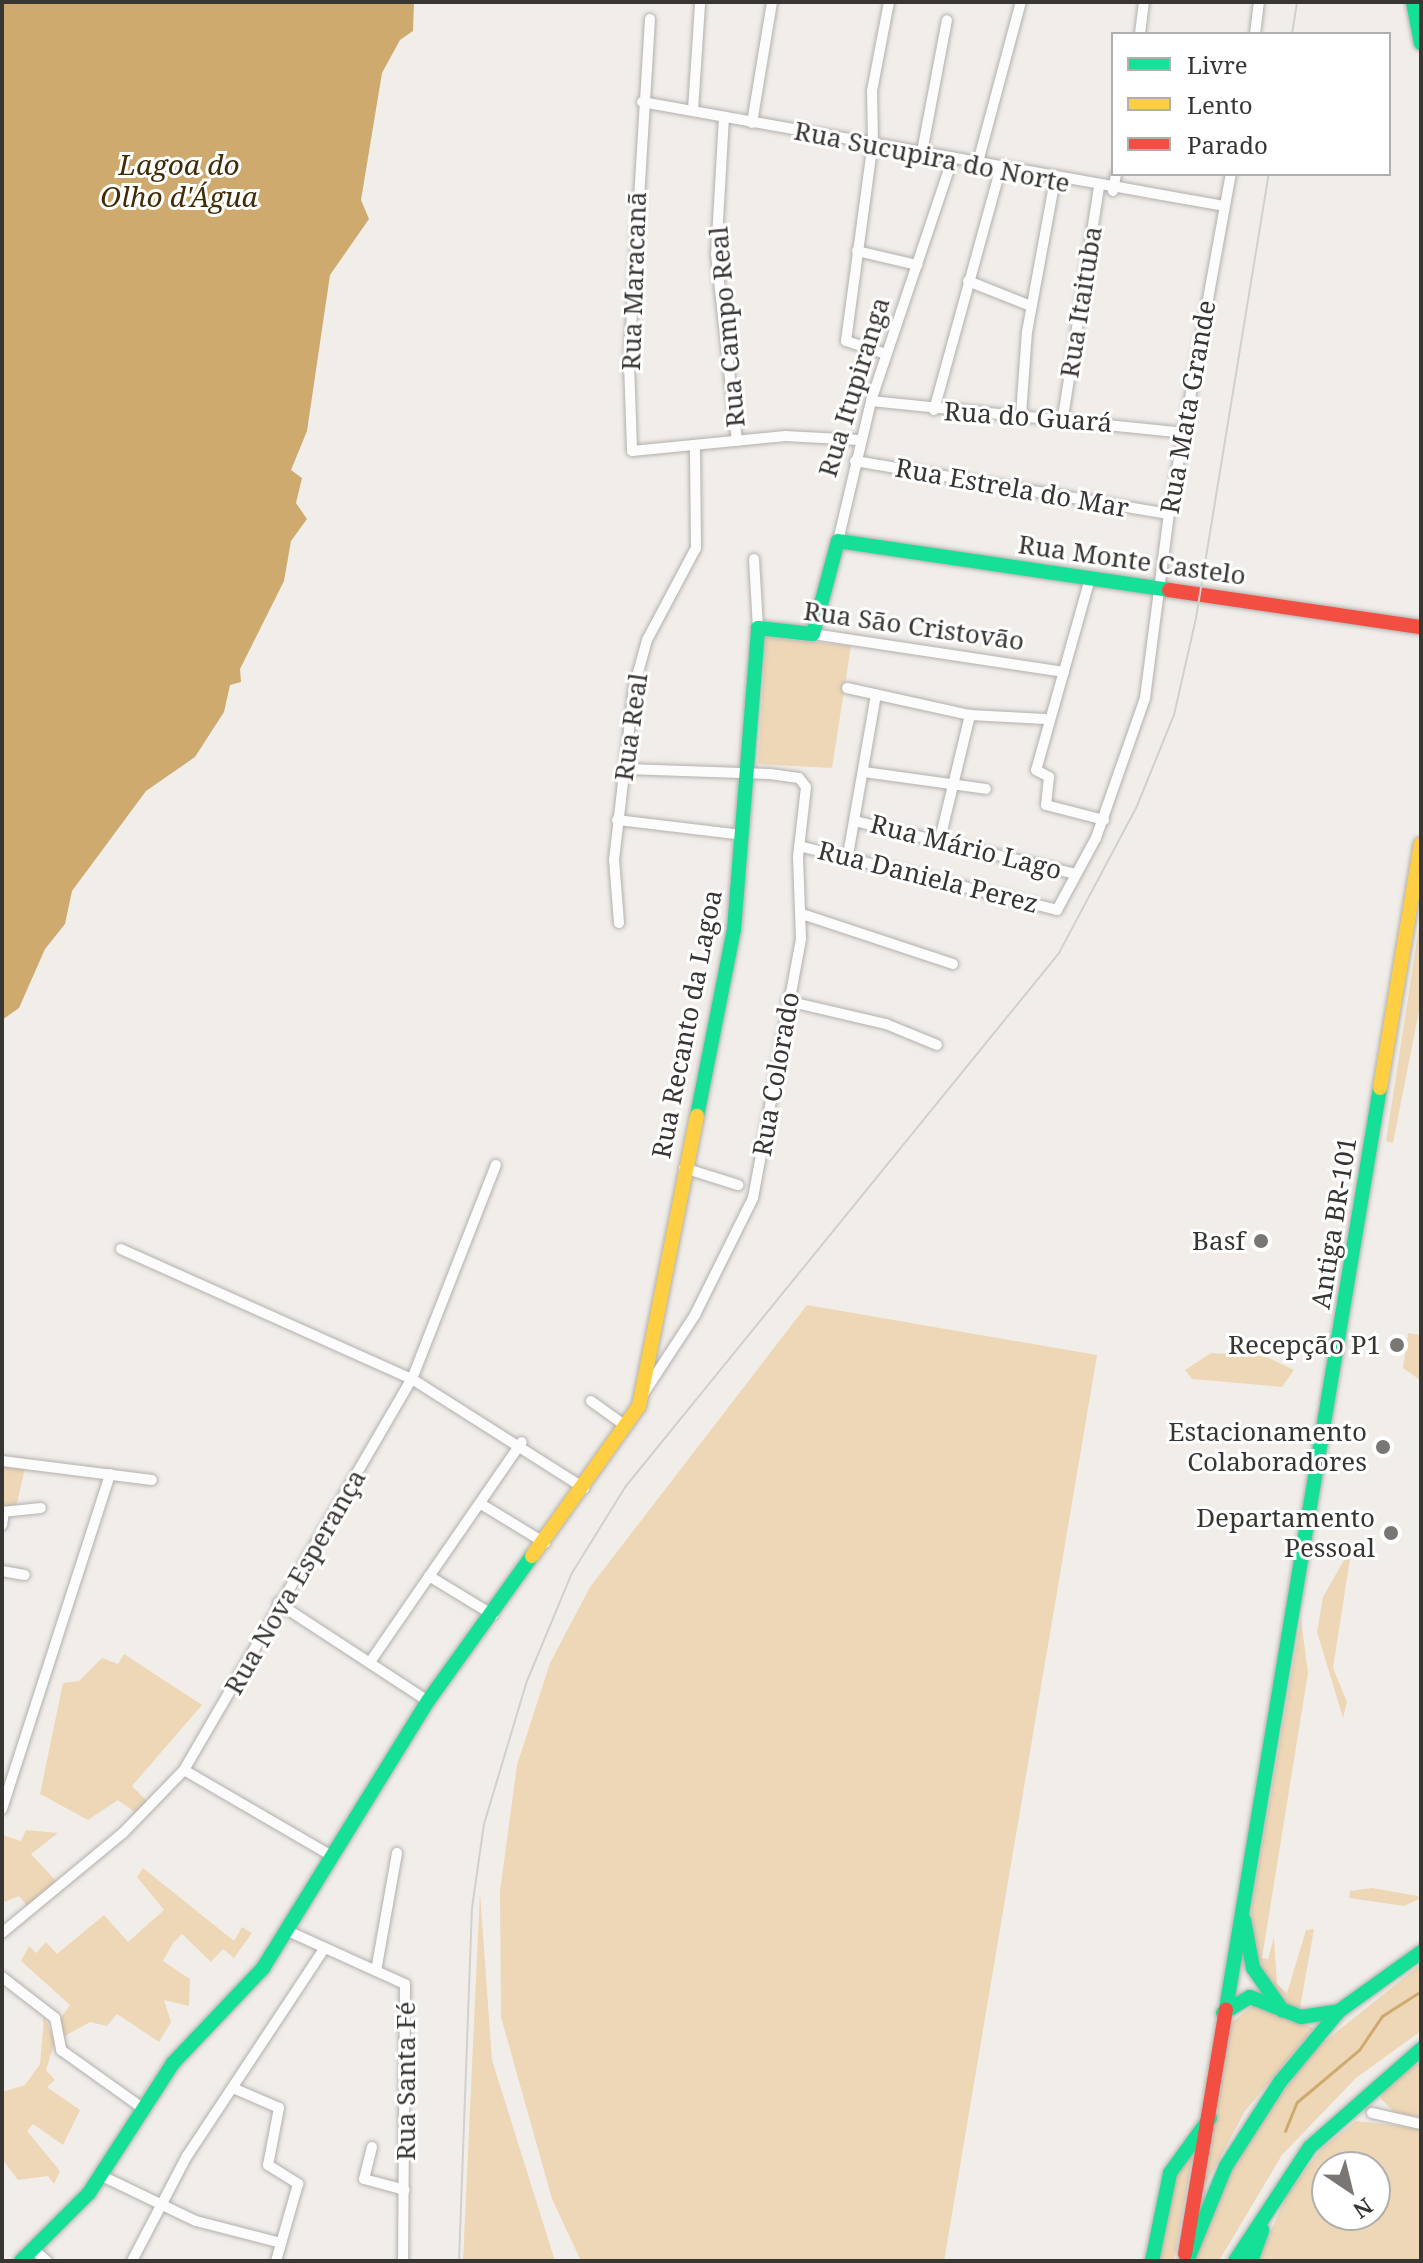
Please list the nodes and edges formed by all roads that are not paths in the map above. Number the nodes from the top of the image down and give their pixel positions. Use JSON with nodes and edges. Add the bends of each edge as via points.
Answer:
{"nodes":[{"id":1,"x":772,"y":2,"type":"edge"},
{"id":2,"x":889,"y":2,"type":"edge"},
{"id":3,"x":1021,"y":2,"type":"edge"},
{"id":4,"x":1144,"y":2,"type":"edge"},
{"id":5,"x":1259,"y":2,"type":"edge"},
{"id":6,"x":1413,"y":2,"type":"edge"},
{"id":7,"x":700,"y":4,"type":"dead end"},
{"id":8,"x":650,"y":19,"type":"dead end"},
{"id":9,"x":947,"y":20,"type":"dead end"},
{"id":10,"x":1140,"y":32,"type":"edge"},
{"id":11,"x":1255,"y":32,"type":"edge"},
{"id":12,"x":1421,"y":43,"type":"edge"},
{"id":13,"x":642,"y":102,"type":"junction"},
{"id":14,"x":693,"y":110,"type":"junction"},
{"id":15,"x":724,"y":117,"type":"junction"},
{"id":16,"x":752,"y":123,"type":"junction"},
{"id":17,"x":873,"y":141,"type":"junction"},
{"id":18,"x":922,"y":152,"type":"junction"},
{"id":19,"x":953,"y":157,"type":"junction"},
{"id":20,"x":978,"y":162,"type":"junction"},
{"id":21,"x":1001,"y":166,"type":"junction"},
{"id":22,"x":1116,"y":176,"type":"edge"},
{"id":23,"x":1231,"y":176,"type":"edge"},
{"id":24,"x":1055,"y":180,"type":"junction"},
{"id":25,"x":1099,"y":188,"type":"junction"},
{"id":26,"x":1113,"y":191,"type":"junction"},
{"id":27,"x":1224,"y":206,"type":"junction"},
{"id":28,"x":857,"y":251,"type":"junction"},
{"id":29,"x":917,"y":265,"type":"junction"},
{"id":30,"x":968,"y":281,"type":"junction"},
{"id":31,"x":1031,"y":306,"type":"junction"},
{"id":32,"x":886,"y":354,"type":"junction"},
{"id":33,"x":871,"y":401,"type":"junction"},
{"id":34,"x":934,"y":410,"type":"junction"},
{"id":35,"x":1021,"y":415,"type":"junction"},
{"id":36,"x":1063,"y":417,"type":"junction"},
{"id":37,"x":1185,"y":433,"type":"junction"},
{"id":38,"x":860,"y":440,"type":"junction"},
{"id":39,"x":737,"y":441,"type":"junction"},
{"id":40,"x":695,"y":448,"type":"junction"},
{"id":41,"x":855,"y":461,"type":"junction"},
{"id":42,"x":1169,"y":514,"type":"junction"},
{"id":43,"x":838,"y":541,"type":"junction"},
{"id":44,"x":754,"y":559,"type":"dead end"},
{"id":45,"x":1089,"y":582,"type":"junction"},
{"id":46,"x":1160,"y":588,"type":"junction"},
{"id":47,"x":1421,"y":627,"type":"edge"},
{"id":48,"x":758,"y":628,"type":"junction"},
{"id":49,"x":813,"y":634,"type":"junction"},
{"id":50,"x":1064,"y":672,"type":"junction"},
{"id":51,"x":847,"y":688,"type":"dead end"},
{"id":52,"x":876,"y":694,"type":"junction"},
{"id":53,"x":970,"y":715,"type":"junction"},
{"id":54,"x":1045,"y":719,"type":"junction"},
{"id":55,"x":626,"y":769,"type":"junction"},
{"id":56,"x":747,"y":772,"type":"junction"},
{"id":57,"x":864,"y":772,"type":"junction"},
{"id":58,"x":953,"y":784,"type":"junction"},
{"id":59,"x":986,"y":789,"type":"dead end"},
{"id":60,"x":617,"y":820,"type":"junction"},
{"id":61,"x":1104,"y":820,"type":"junction"},
{"id":62,"x":855,"y":821,"type":"junction"},
{"id":63,"x":743,"y":835,"type":"junction"},
{"id":64,"x":940,"y":839,"type":"junction"},
{"id":65,"x":1421,"y":844,"type":"edge"},
{"id":66,"x":799,"y":846,"type":"junction"},
{"id":67,"x":848,"y":855,"type":"junction"},
{"id":68,"x":1076,"y":874,"type":"junction"},
{"id":69,"x":1057,"y":910,"type":"joint"},
{"id":70,"x":802,"y":914,"type":"junction"},
{"id":71,"x":619,"y":923,"type":"dead end"},
{"id":72,"x":953,"y":964,"type":"dead end"},
{"id":73,"x":787,"y":1001,"type":"junction"},
{"id":74,"x":937,"y":1045,"type":"dead end"},
{"id":75,"x":496,"y":1165,"type":"dead end"},
{"id":76,"x":684,"y":1168,"type":"junction"},
{"id":77,"x":738,"y":1185,"type":"dead end"},
{"id":78,"x":121,"y":1249,"type":"dead end"},
{"id":79,"x":412,"y":1379,"type":"junction"},
{"id":80,"x":642,"y":1397,"type":"junction"},
{"id":81,"x":591,"y":1401,"type":"dead end"},
{"id":82,"x":627,"y":1427,"type":"junction"},
{"id":83,"x":522,"y":1442,"type":"junction"},
{"id":84,"x":2,"y":1461,"type":"edge"},
{"id":85,"x":110,"y":1474,"type":"junction"},
{"id":86,"x":152,"y":1480,"type":"dead end"},
{"id":87,"x":584,"y":1488,"type":"junction"},
{"id":88,"x":481,"y":1504,"type":"junction"},
{"id":89,"x":41,"y":1508,"type":"dead end"},
{"id":90,"x":3,"y":1512,"type":"edge"},
{"id":91,"x":2,"y":1525,"type":"edge"},
{"id":92,"x":545,"y":1543,"type":"junction"},
{"id":93,"x":2,"y":1571,"type":"edge"},
{"id":94,"x":25,"y":1575,"type":"dead end"},
{"id":95,"x":429,"y":1576,"type":"junction"},
{"id":96,"x":278,"y":1603,"type":"junction"},
{"id":97,"x":493,"y":1615,"type":"junction"},
{"id":98,"x":370,"y":1662,"type":"junction"},
{"id":99,"x":428,"y":1701,"type":"junction"},
{"id":100,"x":184,"y":1770,"type":"junction"},
{"id":101,"x":2,"y":1809,"type":"edge"},
{"id":102,"x":397,"y":1853,"type":"dead end"},
{"id":103,"x":332,"y":1856,"type":"junction"},
{"id":104,"x":1242,"y":1893,"type":"junction"},
{"id":105,"x":288,"y":1931,"type":"junction"},
{"id":106,"x":2,"y":1933,"type":"edge"},
{"id":107,"x":324,"y":1949,"type":"junction"},
{"id":108,"x":1421,"y":1952,"type":"edge"},
{"id":109,"x":376,"y":1971,"type":"junction"},
{"id":110,"x":2,"y":1977,"type":"edge"},
{"id":111,"x":1283,"y":2011,"type":"junction"},
{"id":112,"x":1339,"y":2011,"type":"junction"},
{"id":113,"x":1223,"y":2013,"type":"junction"},
{"id":114,"x":1421,"y":2049,"type":"edge"},
{"id":115,"x":233,"y":2088,"type":"junction"},
{"id":116,"x":141,"y":2107,"type":"junction"},
{"id":117,"x":1372,"y":2113,"type":"dead end"},
{"id":118,"x":1210,"y":2118,"type":"junction"},
{"id":119,"x":1421,"y":2124,"type":"edge"},
{"id":120,"x":372,"y":2147,"type":"dead end"},
{"id":121,"x":102,"y":2176,"type":"junction"},
{"id":122,"x":1280,"y":2185,"type":"junction"},
{"id":123,"x":405,"y":2190,"type":"junction"},
{"id":124,"x":158,"y":2206,"type":"junction"},
{"id":125,"x":281,"y":2243,"type":"junction"},
{"id":126,"x":33,"y":2249,"type":"junction"},
{"id":127,"x":21,"y":2261,"type":"edge"},
{"id":128,"x":47,"y":2261,"type":"edge"},
{"id":129,"x":132,"y":2261,"type":"edge"},
{"id":130,"x":276,"y":2261,"type":"edge"},
{"id":131,"x":403,"y":2261,"type":"edge"},
{"id":132,"x":1152,"y":2261,"type":"edge"},
{"id":133,"x":1186,"y":2261,"type":"edge"},
{"id":134,"x":1235,"y":2261,"type":"edge"},
{"id":135,"x":1251,"y":2261,"type":"edge"}],
"edges":[{"from":1,"to":16,"type":"street"},
{"from":2,"to":17,"type":"street","via":[[872,91]]},
{"from":3,"to":20,"type":"street"},
{"from":4,"to":10,"type":"street"},
{"from":5,"to":11,"type":"street"},
{"from":6,"to":12,"type":"main road"},
{"from":7,"to":14,"type":"street"},
{"from":8,"to":13,"type":"street"},
{"from":9,"to":18,"type":"street"},
{"from":13,"to":14,"type":"street","name":"Rua Sucupira do Norte"},
{"from":13,"to":40,"type":"street","name":"Rua Maracanã","via":[[629,363],[632,449]]},
{"from":14,"to":15,"type":"street","name":"Rua Sucupira do Norte"},
{"from":15,"to":16,"type":"street","name":"Rua Sucupira do Norte"},
{"from":15,"to":39,"type":"street","name":"Rua Campo Real","via":[[716,254]]},
{"from":16,"to":17,"type":"street","name":"Rua Sucupira do Norte"},
{"from":17,"to":18,"type":"street","name":"Rua Sucupira do Norte"},
{"from":17,"to":28,"type":"street"},
{"from":18,"to":19,"type":"street","name":"Rua Sucupira do Norte"},
{"from":19,"to":20,"type":"street","name":"Rua Sucupira do Norte"},
{"from":19,"to":29,"type":"street","name":"Rua Itupiranga"},
{"from":20,"to":21,"type":"street","name":"Rua Sucupira do Norte"},
{"from":21,"to":24,"type":"street","name":"Rua Sucupira do Norte"},
{"from":21,"to":30,"type":"street"},
{"from":22,"to":26,"type":"street","name":"Rua Itaituba"},
{"from":23,"to":27,"type":"street","name":"Rua Mata Grande"},
{"from":24,"to":25,"type":"street","name":"Rua Sucupira do Norte"},
{"from":24,"to":31,"type":"street"},
{"from":25,"to":26,"type":"street","name":"Rua Sucupira do Norte"},
{"from":25,"to":36,"type":"street","name":"Rua Itaituba"},
{"from":26,"to":27,"type":"street","name":"Rua Sucupira do Norte"},
{"from":27,"to":37,"type":"street","name":"Rua Mata Grande"},
{"from":28,"to":29,"type":"street"},
{"from":28,"to":32,"type":"street","via":[[846,343]]},
{"from":29,"to":32,"type":"street","name":"Rua Itupiranga"},
{"from":30,"to":31,"type":"street"},
{"from":30,"to":34,"type":"street"},
{"from":31,"to":35,"type":"street"},
{"from":32,"to":33,"type":"street","name":"Rua Itupiranga"},
{"from":33,"to":34,"type":"street","name":"Rua do Guará"},
{"from":33,"to":38,"type":"street","name":"Rua Itupiranga"},
{"from":34,"to":35,"type":"street","name":"Rua do Guará"},
{"from":35,"to":36,"type":"street","name":"Rua do Guará"},
{"from":36,"to":37,"type":"street","name":"Rua do Guará"},
{"from":37,"to":42,"type":"street","name":"Rua Mata Grande"},
{"from":38,"to":39,"type":"street"},
{"from":38,"to":41,"type":"street","name":"Rua Itupiranga"},
{"from":39,"to":40,"type":"street"},
{"from":40,"to":55,"type":"street","name":"Rua Real","via":[[699,537],[639,662]]},
{"from":41,"to":42,"type":"street","name":"Rua Estrela do Mar"},
{"from":41,"to":43,"type":"street","name":"Rua Itupiranga"},
{"from":42,"to":46,"type":"street","name":"Rua Mata Grande"},
{"from":43,"to":45,"type":"main road","name":"Rua Monte Castelo"},
{"from":43,"to":49,"type":"main road","name":"Rua Itupiranga"},
{"from":44,"to":48,"type":"street","name":"Rua Recanto da Lagoa"},
{"from":45,"to":46,"type":"main road","name":"Rua Monte Castelo"},
{"from":45,"to":50,"type":"street"},
{"from":46,"to":47,"type":"main road","name":"Rua Monte Castelo"},
{"from":46,"to":61,"type":"street","name":"Rua Mata Grande","via":[[1139,724]]},
{"from":48,"to":49,"type":"main road","name":"Rua São Cristovão"},
{"from":48,"to":56,"type":"main road","name":"Rua Recanto da Lagoa"},
{"from":49,"to":50,"type":"street","name":"Rua São Cristovão"},
{"from":50,"to":54,"type":"street"},
{"from":51,"to":52,"type":"street"},
{"from":52,"to":53,"type":"street"},
{"from":52,"to":57,"type":"street"},
{"from":53,"to":54,"type":"street"},
{"from":53,"to":58,"type":"street"},
{"from":54,"to":61,"type":"street","via":[[1036,770],[1049,777],[1045,804]]},
{"from":55,"to":56,"type":"street"},
{"from":55,"to":60,"type":"street","name":"Rua Real"},
{"from":56,"to":63,"type":"main road","name":"Rua Recanto da Lagoa"},
{"from":56,"to":66,"type":"street","name":"Rua Colorado","via":[[805,783]]},
{"from":57,"to":58,"type":"street"},
{"from":57,"to":62,"type":"street"},
{"from":58,"to":59,"type":"street"},
{"from":58,"to":64,"type":"street"},
{"from":60,"to":63,"type":"street"},
{"from":60,"to":71,"type":"street","name":"Rua Real"},
{"from":61,"to":68,"type":"street","name":"Rua Mata Grande"},
{"from":62,"to":64,"type":"street","name":"Rua Mário Lago"},
{"from":62,"to":67,"type":"street"},
{"from":63,"to":76,"type":"main road","name":"Rua Recanto da Lagoa","via":[[732,941]]},
{"from":64,"to":68,"type":"street","name":"Rua Mário Lago"},
{"from":65,"to":104,"type":"main road","name":"Antiga BR-101"},
{"from":66,"to":67,"type":"street","name":"Rua Daniela Perez"},
{"from":66,"to":70,"type":"street","name":"Rua Colorado"},
{"from":67,"to":69,"type":"street","name":"Rua Daniela Perez"},
{"from":68,"to":69,"type":"street","name":"Rua Mata Grande"},
{"from":70,"to":72,"type":"street"},
{"from":70,"to":73,"type":"street","name":"Rua Colorado"},
{"from":73,"to":74,"type":"street","via":[[886,1024]]},
{"from":73,"to":80,"type":"street","name":"Rua Colorado","via":[[780,1082],[749,1209],[689,1325]]},
{"from":75,"to":79,"type":"street","name":"Rua Nova Esperança"},
{"from":76,"to":77,"type":"street"},
{"from":76,"to":80,"type":"main road","name":"Rua Recanto da Lagoa"},
{"from":78,"to":79,"type":"street"},
{"from":79,"to":83,"type":"street"},
{"from":79,"to":96,"type":"street","name":"Rua Nova Esperança"},
{"from":80,"to":82,"type":"main road","name":"Rua Recanto da Lagoa"},
{"from":81,"to":82,"type":"street"},
{"from":82,"to":87,"type":"main road","name":"Rua Recanto da Lagoa"},
{"from":83,"to":87,"type":"street"},
{"from":83,"to":88,"type":"street"},
{"from":84,"to":85,"type":"street"},
{"from":85,"to":86,"type":"street"},
{"from":85,"to":101,"type":"street"},
{"from":87,"to":92,"type":"main road","name":"Rua Recanto da Lagoa"},
{"from":88,"to":92,"type":"street"},
{"from":88,"to":95,"type":"street"},
{"from":89,"to":90,"type":"street"},
{"from":90,"to":91,"type":"street"},
{"from":92,"to":97,"type":"main road","name":"Rua Recanto da Lagoa"},
{"from":93,"to":94,"type":"street"},
{"from":95,"to":97,"type":"street"},
{"from":95,"to":98,"type":"street"},
{"from":96,"to":98,"type":"street"},
{"from":96,"to":100,"type":"street","name":"Rua Nova Esperança"},
{"from":97,"to":99,"type":"main road","name":"Rua Recanto da Lagoa"},
{"from":98,"to":99,"type":"street"},
{"from":99,"to":103,"type":"main road","name":"Rua Recanto da Lagoa"},
{"from":100,"to":103,"type":"street"},
{"from":100,"to":106,"type":"street","name":"Rua Nova Esperança","via":[[123,1833]]},
{"from":102,"to":109,"type":"street"},
{"from":103,"to":105,"type":"main road","name":"Rua Recanto da Lagoa"},
{"from":104,"to":111,"type":"main road","via":[[1249,1959]]},
{"from":104,"to":113,"type":"main road","name":"Antiga BR-101"},
{"from":105,"to":107,"type":"street","name":"Rua Santa Fé"},
{"from":105,"to":116,"type":"main road","name":"Rua Recanto da Lagoa","via":[[250,1986],[173,2063]]},
{"from":107,"to":109,"type":"street","name":"Rua Santa Fé"},
{"from":107,"to":115,"type":"street"},
{"from":108,"to":112,"type":"main road"},
{"from":109,"to":123,"type":"street","name":"Rua Santa Fé","via":[[406,1986]]},
{"from":110,"to":116,"type":"street","via":[[55,2018],[61,2050]]},
{"from":111,"to":112,"type":"main road","via":[[1308,2018]]},
{"from":111,"to":113,"type":"main road","via":[[1250,1997]]},
{"from":112,"to":133,"type":"main road","via":[[1242,2138]]},
{"from":113,"to":118,"type":"main road","name":"Antiga BR-101"},
{"from":114,"to":122,"type":"main road","via":[[1343,2111]]},
{"from":115,"to":124,"type":"street"},
{"from":115,"to":125,"type":"street","via":[[279,2108],[268,2165],[298,2187]]},
{"from":116,"to":121,"type":"main road","name":"Rua Recanto da Lagoa"},
{"from":117,"to":119,"type":"street"},
{"from":118,"to":132,"type":"main road","via":[[1170,2173]]},
{"from":118,"to":133,"type":"main road","name":"Antiga BR-101"},
{"from":120,"to":123,"type":"street","via":[[364,2179]]},
{"from":121,"to":124,"type":"street"},
{"from":121,"to":126,"type":"main road","name":"Rua Recanto da Lagoa"},
{"from":122,"to":134,"type":"main road"},
{"from":122,"to":135,"type":"main road"},
{"from":123,"to":131,"type":"street","name":"Rua Santa Fé"},
{"from":124,"to":125,"type":"street"},
{"from":124,"to":129,"type":"street"},
{"from":125,"to":130,"type":"street"},
{"from":126,"to":127,"type":"main road","name":"Rua Recanto da Lagoa"},
{"from":126,"to":128,"type":"street"}]}
